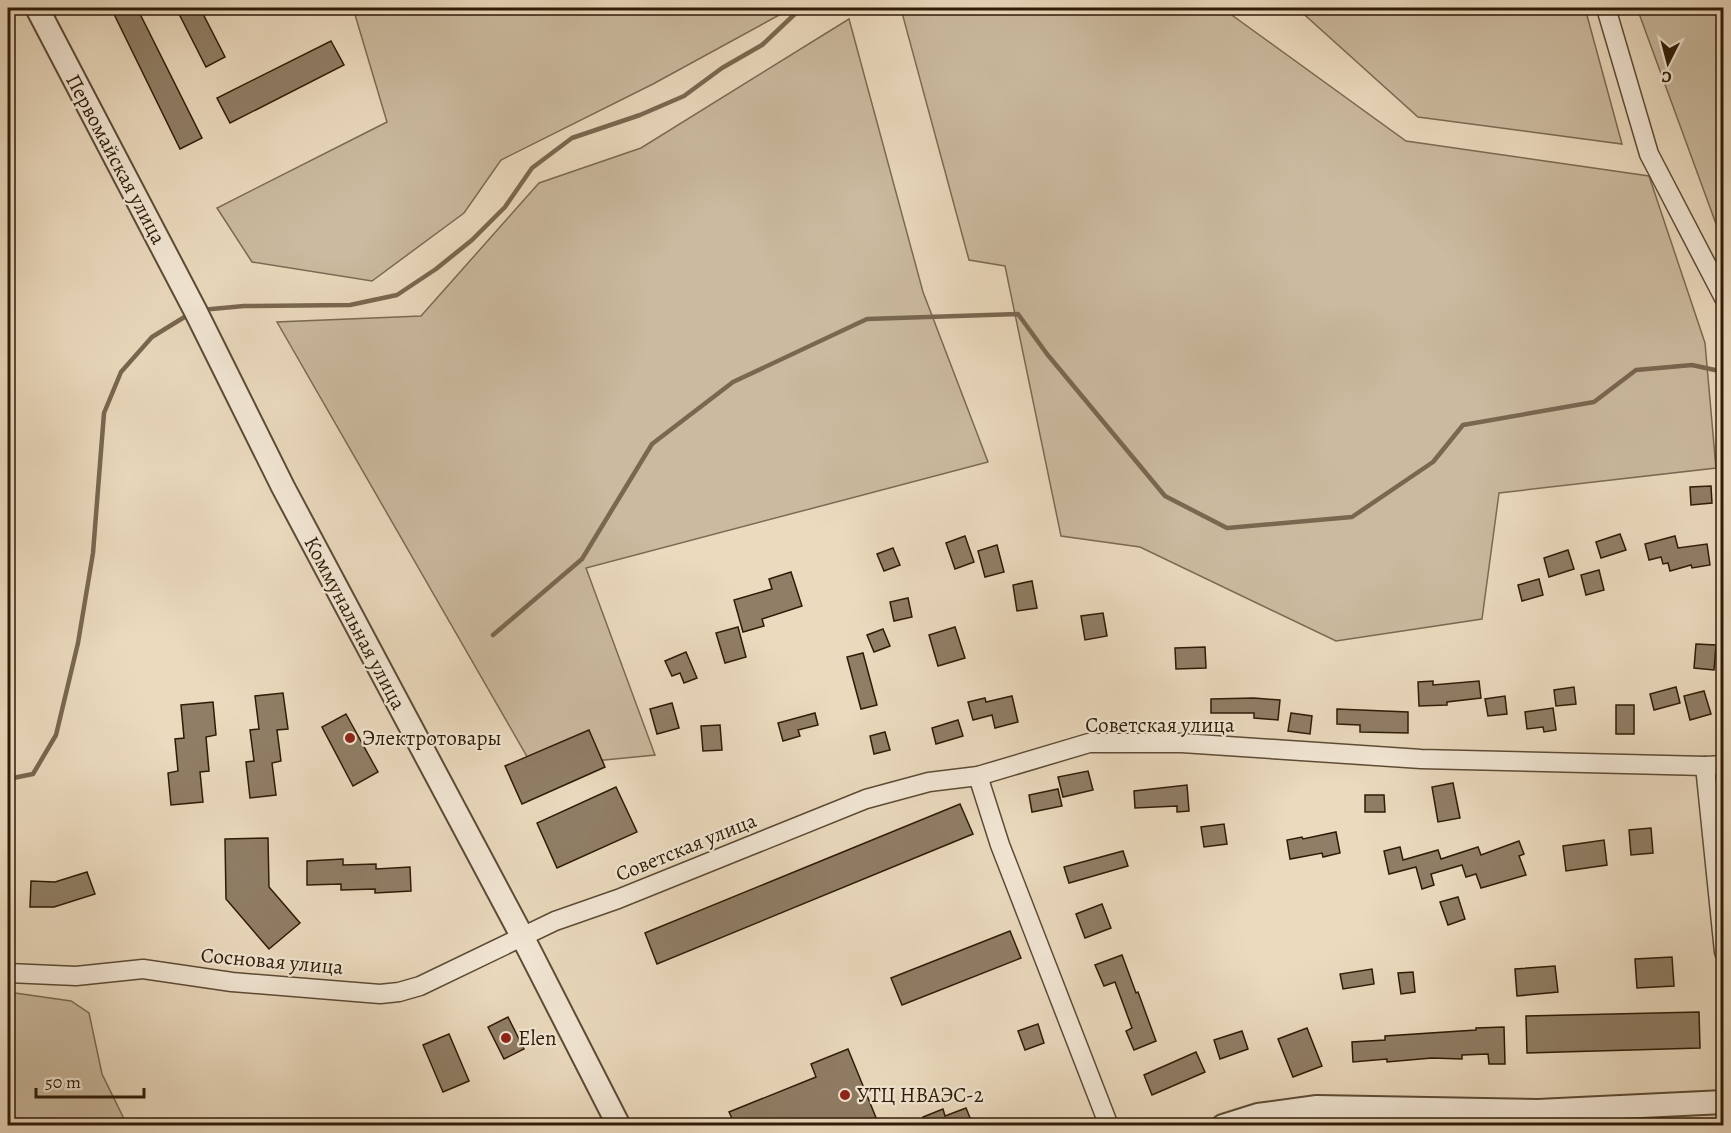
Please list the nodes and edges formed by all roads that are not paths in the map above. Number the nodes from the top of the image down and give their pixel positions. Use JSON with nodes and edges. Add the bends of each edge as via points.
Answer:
{"nodes":[{"id":1,"x":37,"y":8,"type":"edge"},
{"id":2,"x":1606,"y":8,"type":"edge"},
{"id":3,"x":1724,"y":298,"type":"edge"},
{"id":4,"x":195,"y":310,"type":"joint"},
{"id":5,"x":1724,"y":765,"type":"edge"},
{"id":6,"x":1705,"y":766,"type":"junction"},
{"id":7,"x":978,"y":776,"type":"junction"},
{"id":8,"x":522,"y":936,"type":"junction"},
{"id":9,"x":1724,"y":952,"type":"edge"},
{"id":10,"x":8,"y":973,"type":"edge"},
{"id":11,"x":1724,"y":1102,"type":"edge"},
{"id":12,"x":619,"y":1125,"type":"edge"},
{"id":13,"x":1109,"y":1125,"type":"edge"},
{"id":14,"x":1223,"y":1125,"type":"edge"}],
"edges":[{"from":1,"to":4,"type":"street","name":"Первомайская улица"},
{"from":2,"to":3,"type":"street","via":[[1649,154]]},
{"from":4,"to":8,"type":"street","name":"Коммунальная улица","via":[[283,487]]},
{"from":5,"to":6,"type":"street","name":"Советская улица"},
{"from":6,"to":7,"type":"street","name":"Советская улица","via":[[1421,759],[1182,743],[1089,743]]},
{"from":6,"to":9,"type":"street"},
{"from":7,"to":8,"type":"street","name":"Советская улица","via":[[929,782],[866,799]]},
{"from":7,"to":13,"type":"street","via":[[1000,845]]},
{"from":8,"to":10,"type":"street","name":"Сосновая улица","via":[[420,986],[380,994],[232,982],[143,969],[76,976]]},
{"from":8,"to":12,"type":"street","name":"Коммунальная улица"},
{"from":11,"to":14,"type":"street","via":[[1538,1111],[1317,1107],[1258,1115]]}]}
